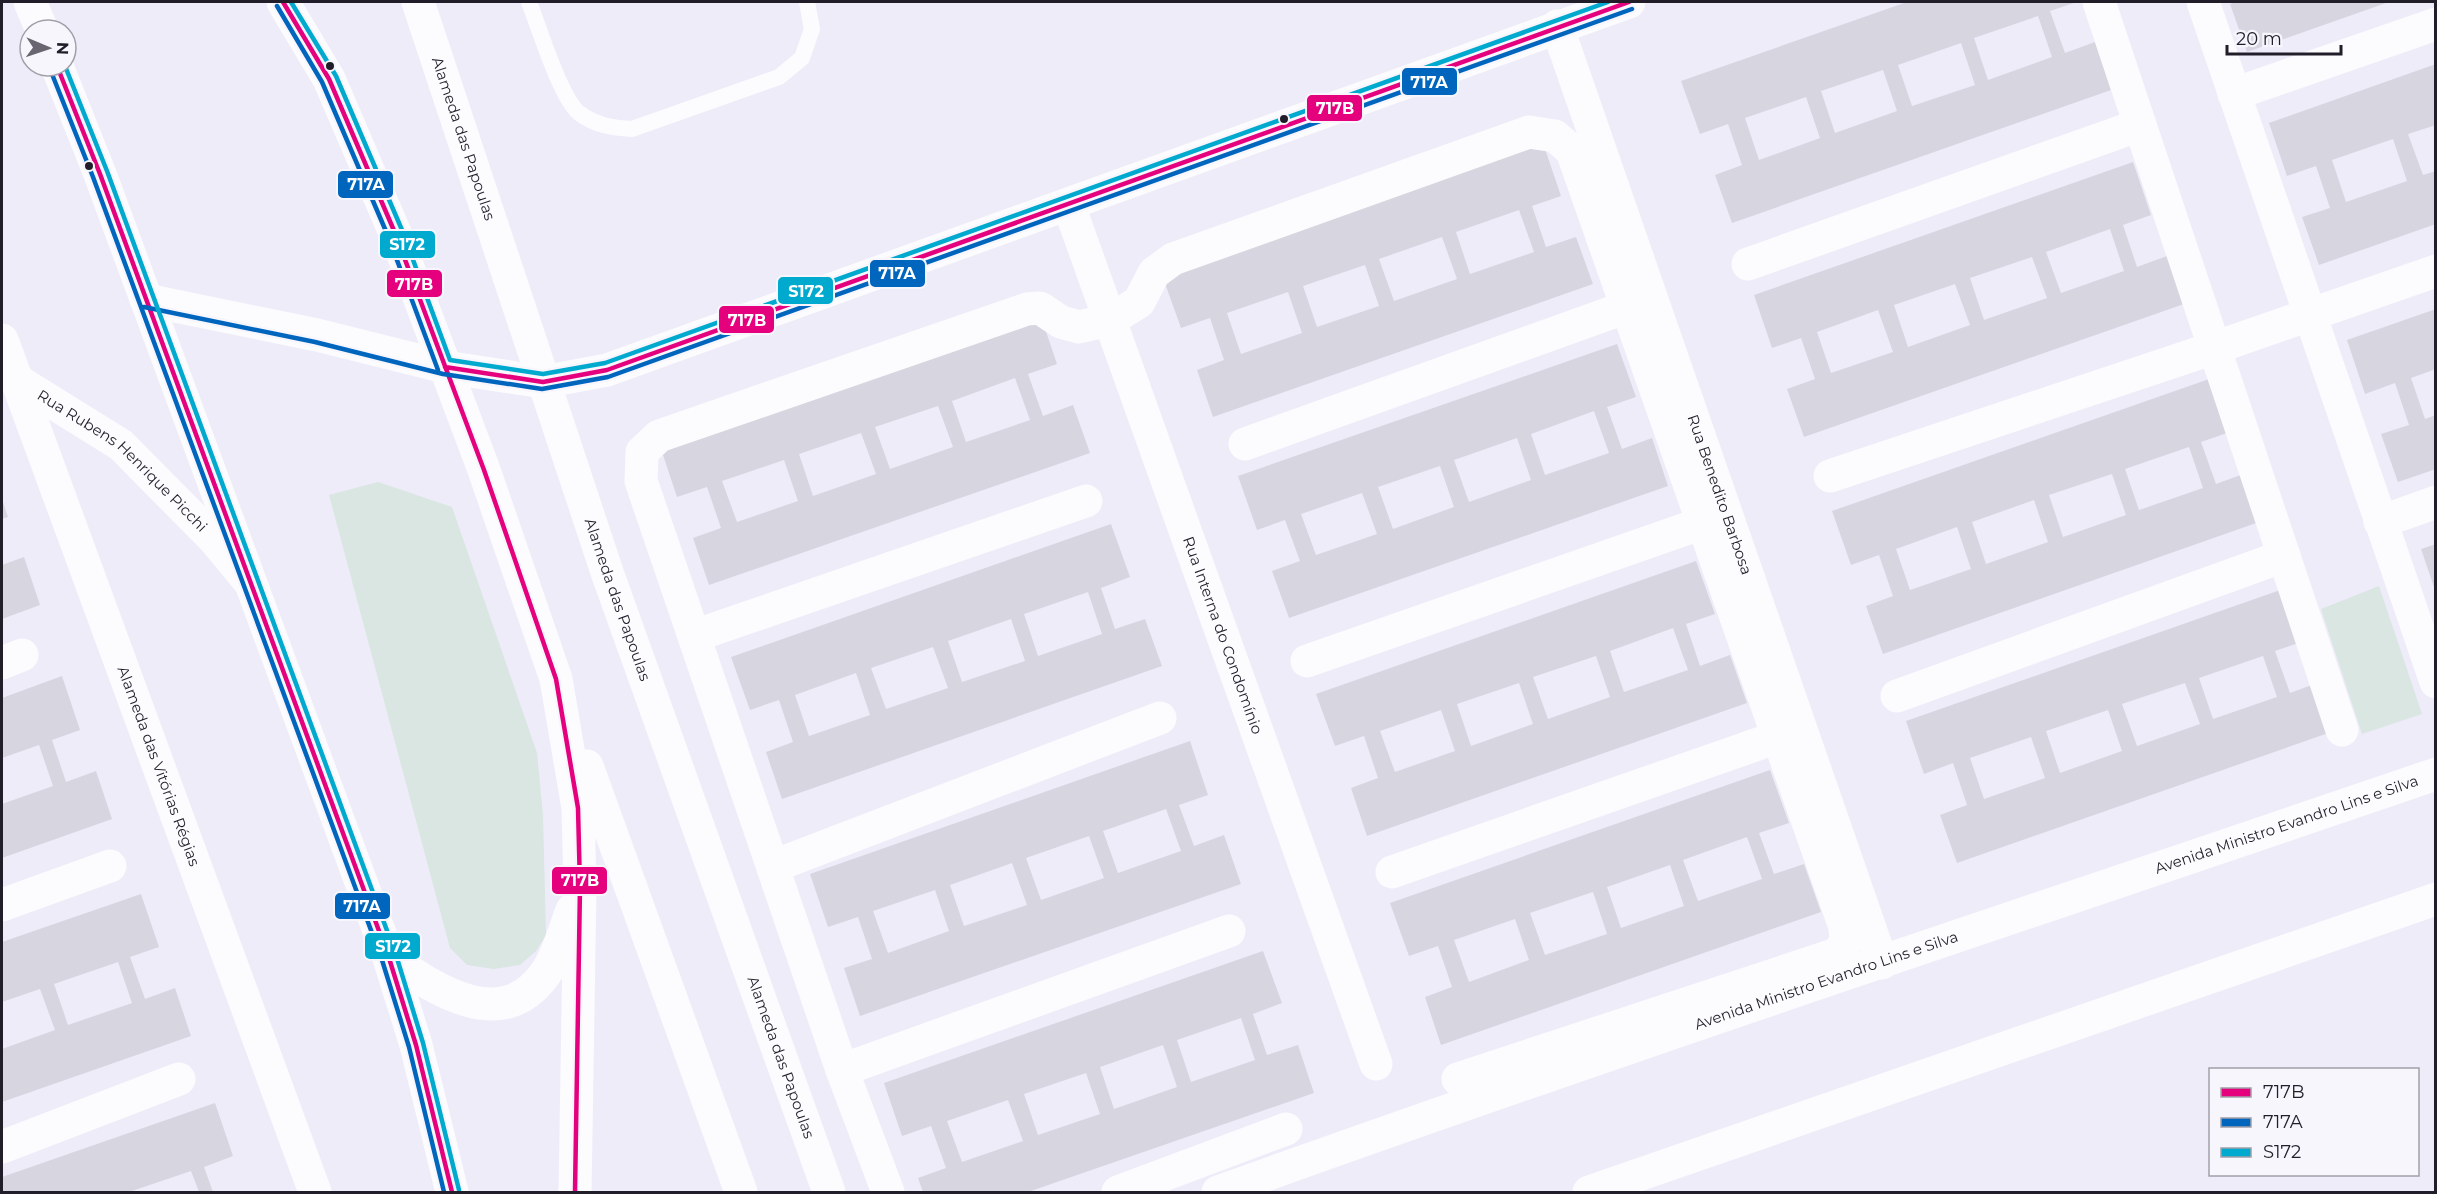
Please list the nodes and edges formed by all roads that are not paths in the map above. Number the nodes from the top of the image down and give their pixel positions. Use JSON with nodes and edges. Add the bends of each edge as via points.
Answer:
{"nodes":[{"id":1,"x":30,"y":2,"type":"edge"},
{"id":2,"x":283,"y":2,"type":"edge"},
{"id":3,"x":418,"y":2,"type":"edge"},
{"id":4,"x":529,"y":2,"type":"edge"},
{"id":5,"x":807,"y":2,"type":"edge"},
{"id":6,"x":1629,"y":2,"type":"edge"},
{"id":7,"x":2099,"y":2,"type":"edge"},
{"id":8,"x":2203,"y":2,"type":"edge"},
{"id":9,"x":37,"y":18,"type":"edge"},
{"id":10,"x":2436,"y":24,"type":"edge"},
{"id":11,"x":1557,"y":27,"type":"junction"},
{"id":12,"x":62,"y":78,"type":"edge"},
{"id":13,"x":2234,"y":94,"type":"junction"},
{"id":14,"x":2140,"y":125,"type":"junction"},
{"id":15,"x":1069,"y":206,"type":"junction"},
{"id":16,"x":1748,"y":264,"type":"dead end"},
{"id":17,"x":2436,"y":271,"type":"edge"},
{"id":18,"x":146,"y":300,"type":"junction"},
{"id":19,"x":1627,"y":307,"type":"junction"},
{"id":20,"x":2310,"y":316,"type":"junction"},
{"id":21,"x":1110,"y":320,"type":"junction"},
{"id":22,"x":2,"y":340,"type":"edge"},
{"id":23,"x":2214,"y":348,"type":"junction"},
{"id":24,"x":445,"y":367,"type":"junction"},
{"id":25,"x":543,"y":382,"type":"junction"},
{"id":26,"x":10,"y":384,"type":"edge"},
{"id":27,"x":1245,"y":444,"type":"dead end"},
{"id":28,"x":1830,"y":476,"type":"dead end"},
{"id":29,"x":1086,"y":501,"type":"dead end"},
{"id":30,"x":2436,"y":502,"type":"edge"},
{"id":31,"x":2380,"y":522,"type":"junction"},
{"id":32,"x":1703,"y":523,"type":"junction"},
{"id":33,"x":2284,"y":556,"type":"junction"},
{"id":34,"x":254,"y":587,"type":"junction"},
{"id":35,"x":694,"y":636,"type":"junction"},
{"id":36,"x":1307,"y":661,"type":"dead end"},
{"id":37,"x":556,"y":679,"type":"junction"},
{"id":38,"x":2436,"y":682,"type":"edge"},
{"id":39,"x":1897,"y":696,"type":"dead end"},
{"id":40,"x":1160,"y":718,"type":"dead end"},
{"id":41,"x":2342,"y":730,"type":"dead end"},
{"id":42,"x":1778,"y":737,"type":"junction"},
{"id":43,"x":2436,"y":774,"type":"edge"},
{"id":44,"x":110,"y":866,"type":"dead end"},
{"id":45,"x":774,"y":866,"type":"junction"},
{"id":46,"x":1392,"y":872,"type":"dead end"},
{"id":47,"x":580,"y":887,"type":"junction"},
{"id":48,"x":2436,"y":899,"type":"edge"},
{"id":49,"x":2,"y":905,"type":"edge"},
{"id":50,"x":1229,"y":931,"type":"dead end"},
{"id":51,"x":389,"y":958,"type":"junction"},
{"id":52,"x":1882,"y":963,"type":"junction"},
{"id":53,"x":1376,"y":1064,"type":"dead end"},
{"id":54,"x":842,"y":1070,"type":"junction"},
{"id":55,"x":180,"y":1079,"type":"dead end"},
{"id":56,"x":1458,"y":1079,"type":"dead end"},
{"id":57,"x":1286,"y":1129,"type":"dead end"},
{"id":58,"x":2,"y":1147,"type":"edge"},
{"id":59,"x":315,"y":1192,"type":"edge"},
{"id":60,"x":452,"y":1192,"type":"edge"},
{"id":61,"x":575,"y":1192,"type":"edge"},
{"id":62,"x":741,"y":1192,"type":"edge"},
{"id":63,"x":829,"y":1192,"type":"edge"},
{"id":64,"x":888,"y":1192,"type":"edge"},
{"id":65,"x":1118,"y":1192,"type":"edge"},
{"id":66,"x":1218,"y":1192,"type":"edge"},
{"id":67,"x":1589,"y":1192,"type":"edge"}],
"edges":[{"from":1,"to":9,"type":"street"},
{"from":2,"to":24,"type":"street","via":[[329,79],[395,233]]},
{"from":3,"to":25,"type":"street","name":"Alameda das Papoulas"},
{"from":4,"to":5,"type":"lane","via":[[562,89],[578,112],[606,127],[632,129],[779,76],[802,58],[812,30]]},
{"from":6,"to":11,"type":"street"},
{"from":7,"to":14,"type":"street"},
{"from":8,"to":13,"type":"street"},
{"from":10,"to":13,"type":"street"},
{"from":11,"to":15,"type":"street"},
{"from":11,"to":52,"type":"street","name":"Rua Benedito Barbosa"},
{"from":12,"to":18,"type":"street"},
{"from":13,"to":20,"type":"street"},
{"from":14,"to":16,"type":"street"},
{"from":14,"to":23,"type":"street"},
{"from":15,"to":21,"type":"street","name":"Rua Interna do Condomínio"},
{"from":15,"to":25,"type":"street","via":[[608,370]]},
{"from":17,"to":20,"type":"street"},
{"from":18,"to":24,"type":"street","via":[[317,335]]},
{"from":18,"to":34,"type":"street"},
{"from":19,"to":21,"type":"street","via":[[1572,151],[1555,136],[1529,132],[1173,259],[1154,273],[1139,302]]},
{"from":19,"to":27,"type":"street"},
{"from":19,"to":32,"type":"street"},
{"from":20,"to":23,"type":"street"},
{"from":20,"to":31,"type":"street"},
{"from":21,"to":35,"type":"street","via":[[1079,327],[1061,322],[1040,308],[1027,309],[659,436],[642,452],[641,481]]},
{"from":21,"to":53,"type":"street","name":"Rua Interna do Condomínio"},
{"from":22,"to":26,"type":"street","name":"Alameda das Vitórias Régias"},
{"from":23,"to":28,"type":"street"},
{"from":23,"to":33,"type":"street"},
{"from":24,"to":25,"type":"street"},
{"from":24,"to":37,"type":"street"},
{"from":25,"to":63,"type":"street","name":"Alameda das Papoulas"},
{"from":26,"to":34,"type":"street","name":"Rua Rubens Henrique Picchi","via":[[121,445],[215,540]]},
{"from":26,"to":59,"type":"street","name":"Alameda das Vitórias Régias"},
{"from":29,"to":35,"type":"street"},
{"from":30,"to":31,"type":"street"},
{"from":31,"to":38,"type":"street"},
{"from":32,"to":36,"type":"street"},
{"from":32,"to":42,"type":"street"},
{"from":33,"to":39,"type":"street"},
{"from":33,"to":41,"type":"street"},
{"from":34,"to":51,"type":"street"},
{"from":35,"to":45,"type":"street"},
{"from":37,"to":47,"type":"street","via":[[578,808]]},
{"from":37,"to":62,"type":"street"},
{"from":40,"to":45,"type":"street"},
{"from":42,"to":46,"type":"street"},
{"from":42,"to":56,"type":"street","via":[[1845,927],[1846,942],[1837,954]]},
{"from":43,"to":52,"type":"street","name":"Avenida Ministro Evandro Lins e Silva"},
{"from":44,"to":49,"type":"street"},
{"from":45,"to":54,"type":"street"},
{"from":47,"to":51,"type":"street","via":[[545,974],[525,994],[500,1003],[474,1004],[434,988]]},
{"from":47,"to":61,"type":"street"},
{"from":48,"to":67,"type":"street"},
{"from":50,"to":54,"type":"street"},
{"from":51,"to":60,"type":"street","via":[[440,1134]]},
{"from":52,"to":66,"type":"street","name":"Avenida Ministro Evandro Lins e Silva","via":[[1518,1084]]},
{"from":54,"to":64,"type":"street"},
{"from":55,"to":58,"type":"street"},
{"from":57,"to":65,"type":"street"}]}
